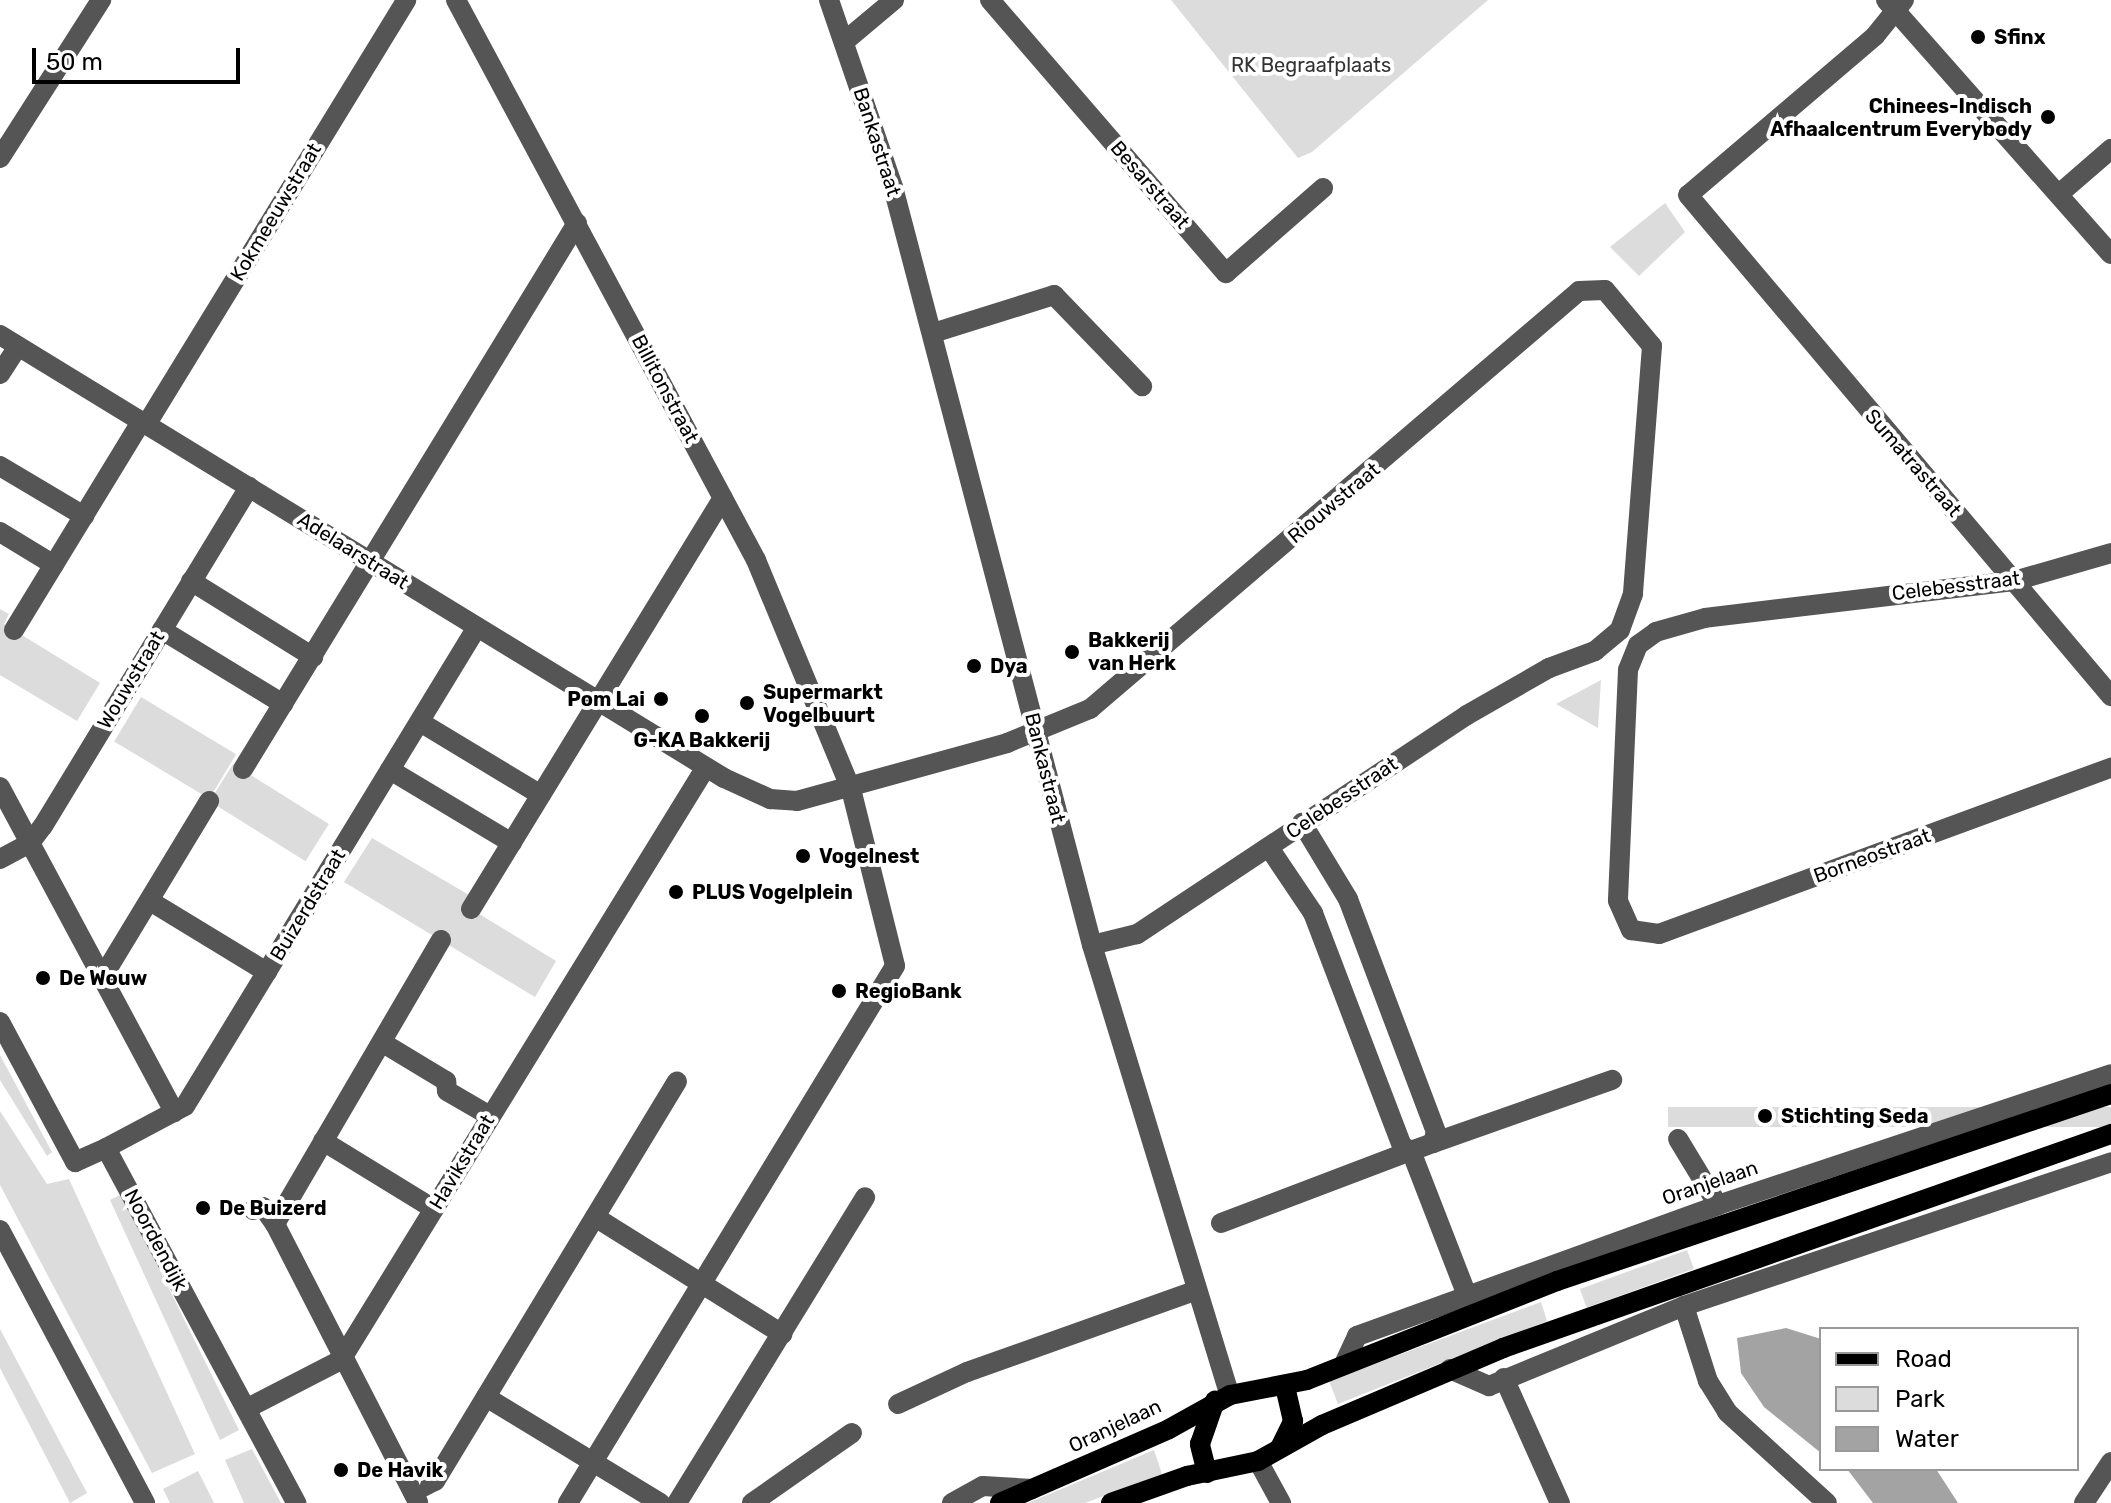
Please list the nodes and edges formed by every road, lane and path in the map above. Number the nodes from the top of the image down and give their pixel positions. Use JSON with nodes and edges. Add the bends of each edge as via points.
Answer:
{"nodes":[{"id":1,"x":101,"y":0,"type":"edge"},
{"id":2,"x":406,"y":0,"type":"edge"},
{"id":3,"x":456,"y":0,"type":"edge"},
{"id":4,"x":829,"y":0,"type":"edge"},
{"id":5,"x":894,"y":0,"type":"edge"},
{"id":6,"x":990,"y":0,"type":"edge"},
{"id":7,"x":1896,"y":4,"type":"edge"},
{"id":8,"x":845,"y":41,"type":"junction"},
{"id":9,"x":2111,"y":149,"type":"edge"},
{"id":10,"x":0,"y":158,"type":"edge"},
{"id":11,"x":1323,"y":188,"type":"dead end"},
{"id":12,"x":2059,"y":194,"type":"junction"},
{"id":13,"x":577,"y":223,"type":"junction"},
{"id":14,"x":2111,"y":254,"type":"edge"},
{"id":15,"x":1626,"y":311,"type":"joint"},
{"id":16,"x":933,"y":333,"type":"junction"},
{"id":17,"x":9,"y":340,"type":"edge"},
{"id":18,"x":0,"y":374,"type":"edge"},
{"id":19,"x":1142,"y":386,"type":"dead end"},
{"id":20,"x":144,"y":423,"type":"junction"},
{"id":21,"x":0,"y":466,"type":"edge"},
{"id":22,"x":249,"y":487,"type":"junction"},
{"id":23,"x":723,"y":498,"type":"junction"},
{"id":24,"x":84,"y":516,"type":"junction"},
{"id":25,"x":0,"y":532,"type":"edge"},
{"id":26,"x":2111,"y":553,"type":"edge"},
{"id":27,"x":370,"y":562,"type":"junction"},
{"id":28,"x":54,"y":565,"type":"junction"},
{"id":29,"x":191,"y":581,"type":"junction"},
{"id":30,"x":2014,"y":581,"type":"junction"},
{"id":31,"x":477,"y":627,"type":"junction"},
{"id":32,"x":14,"y":630,"type":"dead end"},
{"id":33,"x":162,"y":630,"type":"junction"},
{"id":34,"x":313,"y":657,"type":"junction"},
{"id":35,"x":2111,"y":696,"type":"edge"},
{"id":36,"x":598,"y":702,"type":"junction"},
{"id":37,"x":283,"y":704,"type":"junction"},
{"id":38,"x":420,"y":722,"type":"junction"},
{"id":39,"x":1034,"y":734,"type":"junction"},
{"id":40,"x":706,"y":767,"type":"junction"},
{"id":41,"x":2111,"y":768,"type":"edge"},
{"id":42,"x":243,"y":769,"type":"dead end"},
{"id":43,"x":390,"y":770,"type":"junction"},
{"id":44,"x":0,"y":787,"type":"edge"},
{"id":45,"x":851,"y":789,"type":"junction"},
{"id":46,"x":541,"y":795,"type":"junction"},
{"id":47,"x":209,"y":801,"type":"dead end"},
{"id":48,"x":1302,"y":823,"type":"junction"},
{"id":49,"x":30,"y":843,"type":"junction"},
{"id":50,"x":512,"y":843,"type":"junction"},
{"id":51,"x":1270,"y":849,"type":"junction"},
{"id":52,"x":0,"y":859,"type":"edge"},
{"id":53,"x":150,"y":901,"type":"junction"},
{"id":54,"x":471,"y":909,"type":"dead end"},
{"id":55,"x":1631,"y":930,"type":"joint"},
{"id":56,"x":441,"y":940,"type":"dead end"},
{"id":57,"x":1092,"y":945,"type":"junction"},
{"id":58,"x":267,"y":972,"type":"junction"},
{"id":59,"x":102,"y":978,"type":"junction"},
{"id":60,"x":0,"y":1022,"type":"edge"},
{"id":61,"x":383,"y":1043,"type":"junction"},
{"id":62,"x":2111,"y":1074,"type":"edge"},
{"id":63,"x":1612,"y":1080,"type":"dead end"},
{"id":64,"x":677,"y":1082,"type":"dead end"},
{"id":65,"x":2111,"y":1094,"type":"edge"},
{"id":66,"x":174,"y":1112,"type":"junction"},
{"id":67,"x":490,"y":1116,"type":"junction"},
{"id":68,"x":2111,"y":1134,"type":"edge"},
{"id":69,"x":1678,"y":1139,"type":"dead end"},
{"id":70,"x":323,"y":1141,"type":"junction"},
{"id":71,"x":1433,"y":1143,"type":"junction"},
{"id":72,"x":106,"y":1148,"type":"junction"},
{"id":73,"x":1411,"y":1151,"type":"junction"},
{"id":74,"x":2111,"y":1162,"type":"edge"},
{"id":75,"x":865,"y":1197,"type":"dead end"},
{"id":76,"x":1718,"y":1205,"type":"junction"},
{"id":77,"x":434,"y":1209,"type":"junction"},
{"id":78,"x":253,"y":1210,"type":"dead end"},
{"id":79,"x":595,"y":1217,"type":"junction"},
{"id":80,"x":1221,"y":1223,"type":"dead end"},
{"id":81,"x":275,"y":1224,"type":"junction"},
{"id":82,"x":0,"y":1230,"type":"edge"},
{"id":83,"x":701,"y":1284,"type":"junction"},
{"id":84,"x":1197,"y":1290,"type":"junction"},
{"id":85,"x":1468,"y":1298,"type":"junction"},
{"id":86,"x":1684,"y":1306,"type":"junction"},
{"id":87,"x":782,"y":1334,"type":"junction"},
{"id":88,"x":341,"y":1360,"type":"junction"},
{"id":89,"x":1344,"y":1364,"type":"junction"},
{"id":90,"x":1450,"y":1369,"type":"junction"},
{"id":91,"x":1504,"y":1378,"type":"junction"},
{"id":92,"x":1285,"y":1386,"type":"junction"},
{"id":93,"x":486,"y":1397,"type":"junction"},
{"id":94,"x":1223,"y":1398,"type":"junction"},
{"id":95,"x":898,"y":1404,"type":"dead end"},
{"id":96,"x":246,"y":1409,"type":"junction"},
{"id":97,"x":852,"y":1433,"type":"dead end"},
{"id":98,"x":1280,"y":1448,"type":"junction"},
{"id":99,"x":1258,"y":1461,"type":"junction"},
{"id":100,"x":592,"y":1462,"type":"junction"},
{"id":101,"x":2111,"y":1462,"type":"edge"},
{"id":102,"x":1207,"y":1473,"type":"junction"},
{"id":103,"x":1032,"y":1489,"type":"junction"},
{"id":104,"x":416,"y":1498,"type":"edge"},
{"id":105,"x":1132,"y":1498,"type":"edge"},
{"id":106,"x":145,"y":1503,"type":"edge"},
{"id":107,"x":296,"y":1503,"type":"edge"},
{"id":108,"x":568,"y":1503,"type":"edge"},
{"id":109,"x":660,"y":1503,"type":"edge"},
{"id":110,"x":677,"y":1503,"type":"edge"},
{"id":111,"x":752,"y":1503,"type":"edge"},
{"id":112,"x":952,"y":1503,"type":"edge"},
{"id":113,"x":1000,"y":1503,"type":"edge"},
{"id":114,"x":1111,"y":1503,"type":"edge"},
{"id":115,"x":1281,"y":1503,"type":"edge"},
{"id":116,"x":1560,"y":1503,"type":"edge"},
{"id":117,"x":1827,"y":1503,"type":"edge"},
{"id":118,"x":2084,"y":1503,"type":"edge"}],
"edges":[{"from":1,"to":10,"type":"street"},
{"from":2,"to":20,"type":"street","name":"Kokmeeuwstraat"},
{"from":3,"to":13,"type":"street","name":"Billitonstraat"},
{"from":4,"to":8,"type":"street","name":"Bankastraat"},
{"from":5,"to":8,"type":"street"},
{"from":6,"to":11,"type":"street","name":"Besarstraat","via":[[1226,273]]},
{"from":7,"to":12,"type":"street"},
{"from":7,"to":30,"type":"street","name":"Sumatrastraat","via":[[1875,36],[1688,195]]},
{"from":8,"to":16,"type":"street","name":"Bankastraat"},
{"from":9,"to":12,"type":"street"},
{"from":12,"to":14,"type":"street"},
{"from":13,"to":23,"type":"street","name":"Billitonstraat"},
{"from":13,"to":27,"type":"street"},
{"from":15,"to":39,"type":"street","name":"Riouwstraat","via":[[1605,290],[1579,291],[1090,709]]},
{"from":15,"to":48,"type":"street","name":"Celebesstraat","via":[[1652,346],[1633,594],[1620,630],[1595,651],[1549,668],[1467,715]]},
{"from":16,"to":19,"type":"street","via":[[1054,295]]},
{"from":16,"to":39,"type":"street","name":"Bankastraat","via":[[1023,669]]},
{"from":17,"to":18,"type":"street"},
{"from":17,"to":20,"type":"street","name":"Adelaarstraat"},
{"from":20,"to":22,"type":"street","name":"Adelaarstraat"},
{"from":20,"to":24,"type":"street","name":"Kokmeeuwstraat"},
{"from":21,"to":24,"type":"street"},
{"from":22,"to":27,"type":"street","name":"Adelaarstraat"},
{"from":22,"to":29,"type":"street","name":"Wouwstraat"},
{"from":23,"to":36,"type":"street"},
{"from":23,"to":45,"type":"street","name":"Billitonstraat","via":[[756,560]]},
{"from":24,"to":28,"type":"street","name":"Kokmeeuwstraat"},
{"from":25,"to":28,"type":"street"},
{"from":26,"to":30,"type":"street","name":"Celebesstraat"},
{"from":27,"to":31,"type":"street","name":"Adelaarstraat"},
{"from":27,"to":34,"type":"street"},
{"from":28,"to":32,"type":"street","name":"Kokmeeuwstraat"},
{"from":29,"to":33,"type":"street","name":"Wouwstraat"},
{"from":29,"to":34,"type":"street"},
{"from":30,"to":35,"type":"street","name":"Sumatrastraat"},
{"from":30,"to":55,"type":"street","name":"Celebesstraat","via":[[1705,618],[1656,632],[1638,645],[1628,670],[1618,901]]},
{"from":31,"to":36,"type":"street","name":"Adelaarstraat"},
{"from":31,"to":38,"type":"street","name":"Buizerdstraat"},
{"from":33,"to":37,"type":"street"},
{"from":33,"to":49,"type":"street","name":"Wouwstraat"},
{"from":34,"to":37,"type":"street"},
{"from":36,"to":40,"type":"street","name":"Adelaarstraat"},
{"from":36,"to":46,"type":"street"},
{"from":37,"to":42,"type":"street"},
{"from":38,"to":43,"type":"street","name":"Buizerdstraat"},
{"from":38,"to":46,"type":"street"},
{"from":39,"to":45,"type":"street","name":"Riouwstraat"},
{"from":39,"to":57,"type":"street","name":"Bankastraat"},
{"from":40,"to":45,"type":"street","name":"Adelaarstraat","via":[[748,792],[784,801]]},
{"from":40,"to":67,"type":"street","name":"Havikstraat"},
{"from":41,"to":55,"type":"street","name":"Borneostraat","via":[[1659,934]]},
{"from":43,"to":50,"type":"street"},
{"from":43,"to":58,"type":"street","name":"Buizerdstraat"},
{"from":44,"to":49,"type":"street"},
{"from":45,"to":83,"type":"street","name":"Billitonstraat","via":[[895,966]]},
{"from":46,"to":50,"type":"street"},
{"from":47,"to":53,"type":"street"},
{"from":48,"to":51,"type":"street","name":"Celebesstraat"},
{"from":48,"to":71,"type":"street","via":[[1348,899],[1436,1132]]},
{"from":49,"to":52,"type":"street"},
{"from":49,"to":59,"type":"street"},
{"from":50,"to":54,"type":"street"},
{"from":51,"to":57,"type":"street","name":"Celebesstraat","via":[[1137,934]]},
{"from":51,"to":73,"type":"street","via":[[1313,913],[1402,1146]]},
{"from":53,"to":58,"type":"street"},
{"from":53,"to":59,"type":"street"},
{"from":56,"to":61,"type":"street"},
{"from":57,"to":84,"type":"street","name":"Bankastraat"},
{"from":58,"to":66,"type":"street","name":"Buizerdstraat","via":[[185,1106]]},
{"from":59,"to":66,"type":"street"},
{"from":60,"to":72,"type":"street","via":[[75,1162]]},
{"from":61,"to":67,"type":"street","via":[[446,1081],[447,1091]]},
{"from":61,"to":70,"type":"street"},
{"from":62,"to":76,"type":"street","name":"Oranjelaan"},
{"from":63,"to":71,"type":"street"},
{"from":64,"to":79,"type":"street"},
{"from":65,"to":89,"type":"main road","name":"Oranjelaan","via":[[1557,1281]]},
{"from":66,"to":72,"type":"street","name":"Buizerdstraat"},
{"from":67,"to":77,"type":"street","name":"Havikstraat"},
{"from":68,"to":90,"type":"main road"},
{"from":69,"to":76,"type":"street"},
{"from":70,"to":77,"type":"street"},
{"from":70,"to":81,"type":"street"},
{"from":71,"to":73,"type":"street"},
{"from":72,"to":96,"type":"street","name":"Noordendijk"},
{"from":73,"to":80,"type":"street"},
{"from":73,"to":85,"type":"street"},
{"from":74,"to":86,"type":"street"},
{"from":75,"to":87,"type":"street"},
{"from":76,"to":85,"type":"street","name":"Oranjelaan"},
{"from":77,"to":88,"type":"street","name":"Havikstraat"},
{"from":78,"to":81,"type":"street","via":[[263,1207]]},
{"from":79,"to":83,"type":"street"},
{"from":79,"to":93,"type":"street"},
{"from":81,"to":88,"type":"street"},
{"from":82,"to":106,"type":"street"},
{"from":83,"to":87,"type":"street"},
{"from":83,"to":100,"type":"street","name":"Billitonstraat"},
{"from":84,"to":94,"type":"street","name":"Bankastraat"},
{"from":84,"to":95,"type":"street","via":[[967,1372]]},
{"from":85,"to":89,"type":"street","name":"Oranjelaan","via":[[1357,1336]]},
{"from":86,"to":91,"type":"street"},
{"from":86,"to":117,"type":"street","via":[[1708,1381],[1727,1412]]},
{"from":87,"to":110,"type":"street"},
{"from":88,"to":96,"type":"street"},
{"from":88,"to":104,"type":"street"},
{"from":89,"to":92,"type":"main road","name":"Oranjelaan"},
{"from":90,"to":91,"type":"street","via":[[1489,1386]]},
{"from":90,"to":98,"type":"main road"},
{"from":91,"to":116,"type":"street"},
{"from":92,"to":94,"type":"main road","name":"Oranjelaan"},
{"from":92,"to":98,"type":"main road","via":[[1293,1421]]},
{"from":93,"to":100,"type":"street"},
{"from":93,"to":104,"type":"street","via":[[435,1481]]},
{"from":94,"to":102,"type":"main road","via":[[1200,1444]]},
{"from":94,"to":103,"type":"main road","name":"Oranjelaan","via":[[1169,1429]]},
{"from":96,"to":107,"type":"street","name":"Noordendijk"},
{"from":97,"to":111,"type":"street"},
{"from":98,"to":99,"type":"main road"},
{"from":99,"to":102,"type":"main road"},
{"from":99,"to":115,"type":"street"},
{"from":100,"to":108,"type":"street","name":"Billitonstraat"},
{"from":100,"to":109,"type":"street"},
{"from":101,"to":118,"type":"street"},
{"from":102,"to":105,"type":"main road"},
{"from":103,"to":112,"type":"street","name":"Oranjelaan","via":[[983,1486]]},
{"from":103,"to":113,"type":"main road","name":"Oranjelaan"},
{"from":105,"to":114,"type":"main road"}]}
